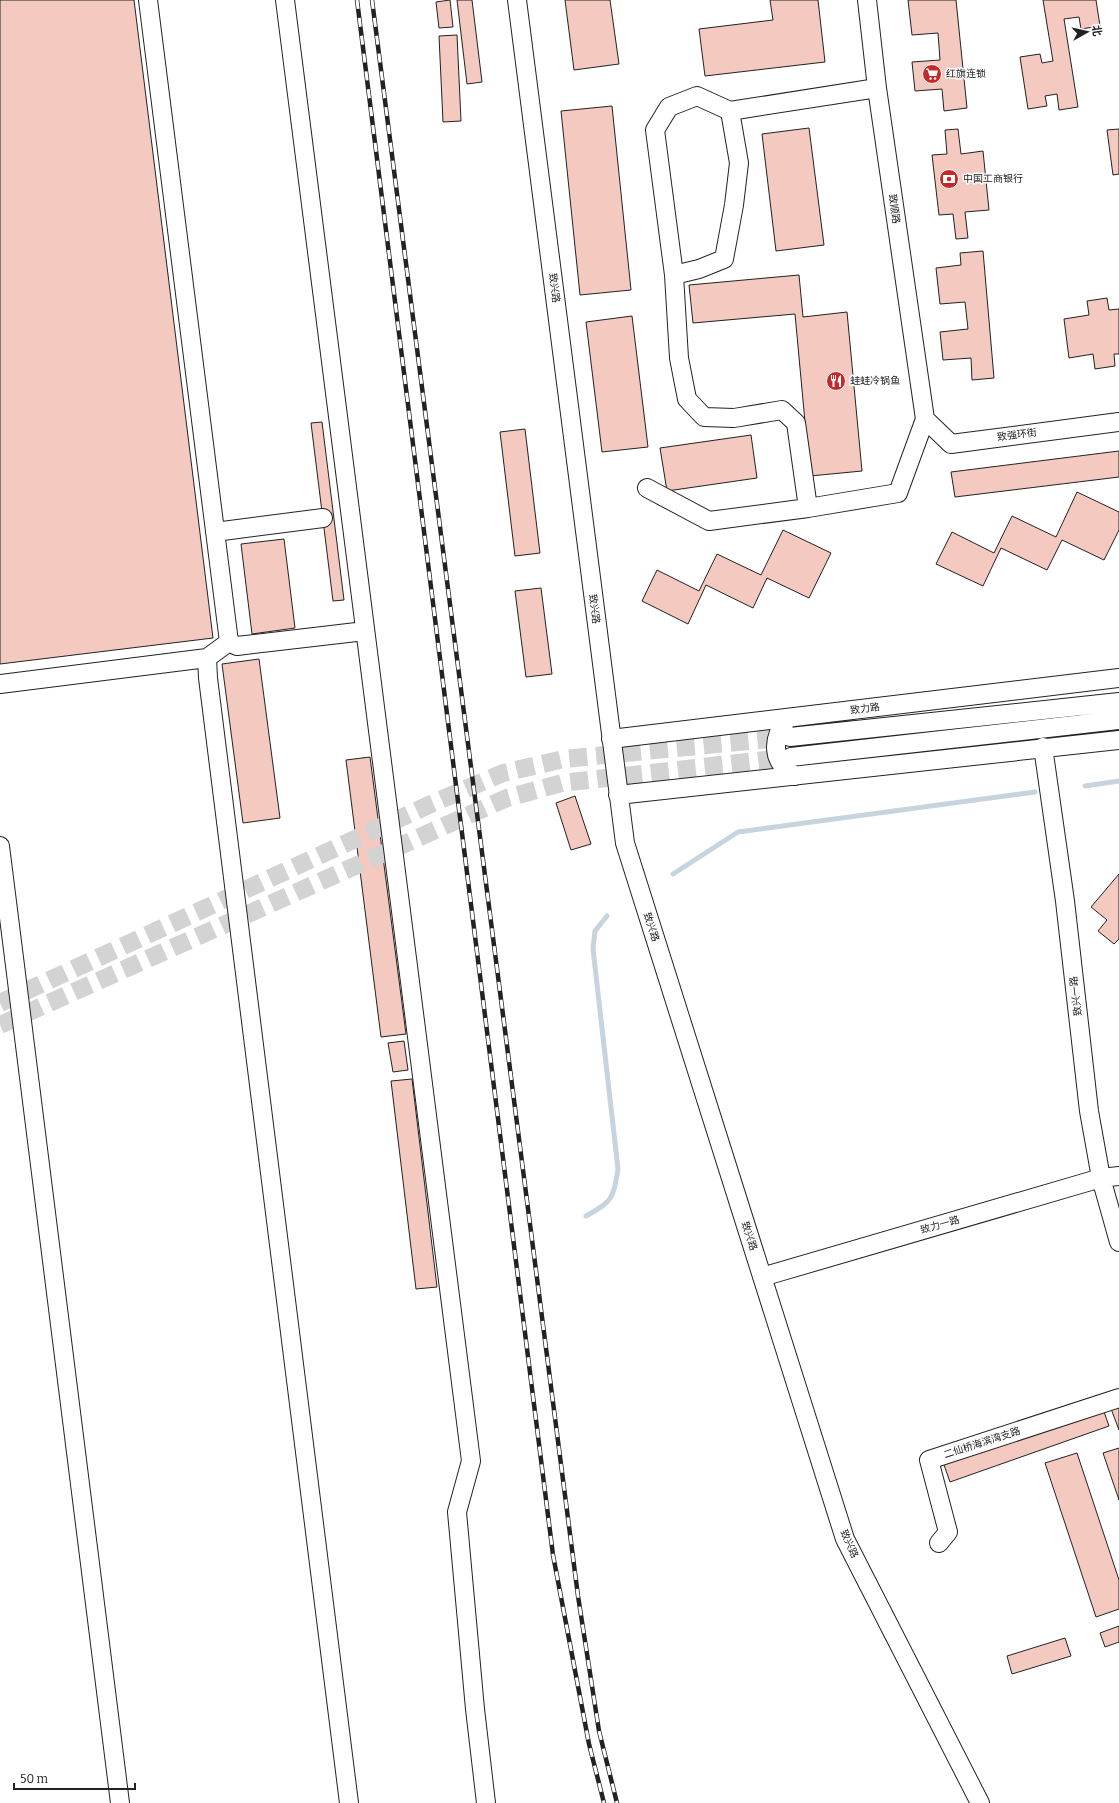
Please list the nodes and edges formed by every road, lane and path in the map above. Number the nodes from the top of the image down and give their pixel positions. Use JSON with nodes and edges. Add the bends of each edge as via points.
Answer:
{"nodes":[{"id":1,"x":148,"y":0,"type":"edge"},
{"id":2,"x":285,"y":0,"type":"edge"},
{"id":3,"x":517,"y":0,"type":"edge"},
{"id":4,"x":867,"y":0,"type":"edge"},
{"id":5,"x":877,"y":88,"type":"junction"},
{"id":6,"x":730,"y":111,"type":"junction"},
{"id":7,"x":674,"y":275,"type":"junction"},
{"id":8,"x":924,"y":419,"type":"junction"},
{"id":9,"x":1119,"y":422,"type":"edge"},
{"id":10,"x":647,"y":488,"type":"dead end"},
{"id":11,"x":808,"y":508,"type":"junction"},
{"id":12,"x":323,"y":518,"type":"dead end"},
{"id":13,"x":215,"y":532,"type":"junction"},
{"id":14,"x":365,"y":631,"type":"junction"},
{"id":15,"x":229,"y":642,"type":"junction"},
{"id":16,"x":207,"y":658,"type":"junction"},
{"id":17,"x":1119,"y":678,"type":"edge"},
{"id":18,"x":0,"y":684,"type":"edge"},
{"id":19,"x":1119,"y":702,"type":"edge"},
{"id":20,"x":788,"y":718,"type":"junction"},
{"id":21,"x":1119,"y":720,"type":"edge"},
{"id":22,"x":790,"y":737,"type":"tunnel mouth"},
{"id":23,"x":610,"y":740,"type":"junction"},
{"id":24,"x":1119,"y":740,"type":"edge"},
{"id":25,"x":1043,"y":747,"type":"junction"},
{"id":26,"x":791,"y":758,"type":"tunnel mouth"},
{"id":27,"x":795,"y":776,"type":"junction"},
{"id":28,"x":618,"y":795,"type":"junction"},
{"id":29,"x":0,"y":846,"type":"edge"},
{"id":30,"x":1119,"y":1176,"type":"edge"},
{"id":31,"x":1101,"y":1178,"type":"junction"},
{"id":32,"x":1119,"y":1242,"type":"edge"},
{"id":33,"x":762,"y":1277,"type":"junction"},
{"id":34,"x":1119,"y":1398,"type":"edge"},
{"id":35,"x":939,"y":1542,"type":"dead end"},
{"id":36,"x":482,"y":1776,"type":"junction"},
{"id":37,"x":120,"y":1803,"type":"edge"},
{"id":38,"x":349,"y":1803,"type":"edge"},
{"id":39,"x":472,"y":1803,"type":"edge"},
{"id":40,"x":486,"y":1803,"type":"edge"},
{"id":41,"x":980,"y":1803,"type":"edge"}],
"edges":[{"from":1,"to":13,"type":"street"},
{"from":2,"to":14,"type":"street"},
{"from":3,"to":23,"type":"street","name":"致兴路"},
{"from":4,"to":5,"type":"street","name":"致顺路"},
{"from":5,"to":6,"type":"street"},
{"from":5,"to":8,"type":"street","name":"致顺路"},
{"from":6,"to":7,"type":"street","via":[[739,163],[724,259]]},
{"from":6,"to":7,"type":"street","via":[[697,96],[669,108],[655,130]]},
{"from":7,"to":11,"type":"street","via":[[679,358],[687,399],[704,417],[734,418],[782,410],[796,423]]},
{"from":8,"to":9,"type":"street","name":"致强环街","via":[[951,444]]},
{"from":8,"to":11,"type":"street","via":[[898,493]]},
{"from":10,"to":11,"type":"street","via":[[709,520]]},
{"from":12,"to":13,"type":"street"},
{"from":13,"to":15,"type":"street"},
{"from":14,"to":15,"type":"street","via":[[237,646]]},
{"from":14,"to":36,"type":"street","via":[[471,1461],[457,1512]]},
{"from":15,"to":16,"type":"street"},
{"from":16,"to":18,"type":"street"},
{"from":16,"to":38,"type":"street"},
{"from":17,"to":20,"type":"street","name":"致力路"},
{"from":19,"to":22,"type":"street","name":"致力路"},
{"from":20,"to":23,"type":"street","name":"致力路"},
{"from":20,"to":27,"type":"street","via":[[777,736],[776,749],[779,763]]},
{"from":21,"to":26,"type":"street"},
{"from":23,"to":28,"type":"street","name":"致兴路"},
{"from":24,"to":25,"type":"street"},
{"from":25,"to":27,"type":"street"},
{"from":25,"to":31,"type":"street","name":"致兴一路","via":[[1065,901],[1089,1111]]},
{"from":27,"to":28,"type":"street"},
{"from":28,"to":33,"type":"street","name":"致兴路","via":[[625,843]]},
{"from":29,"to":37,"type":"street"},
{"from":30,"to":31,"type":"street","name":"致力一路"},
{"from":31,"to":32,"type":"street","name":"致兴一路"},
{"from":31,"to":33,"type":"street","name":"致力一路"},
{"from":33,"to":41,"type":"street","name":"致兴路","via":[[845,1539]]},
{"from":34,"to":35,"type":"street","name":"二仙桥海滨湾支路","via":[[929,1460],[948,1532]]},
{"from":36,"to":39,"type":"street"},
{"from":36,"to":40,"type":"street"}]}
